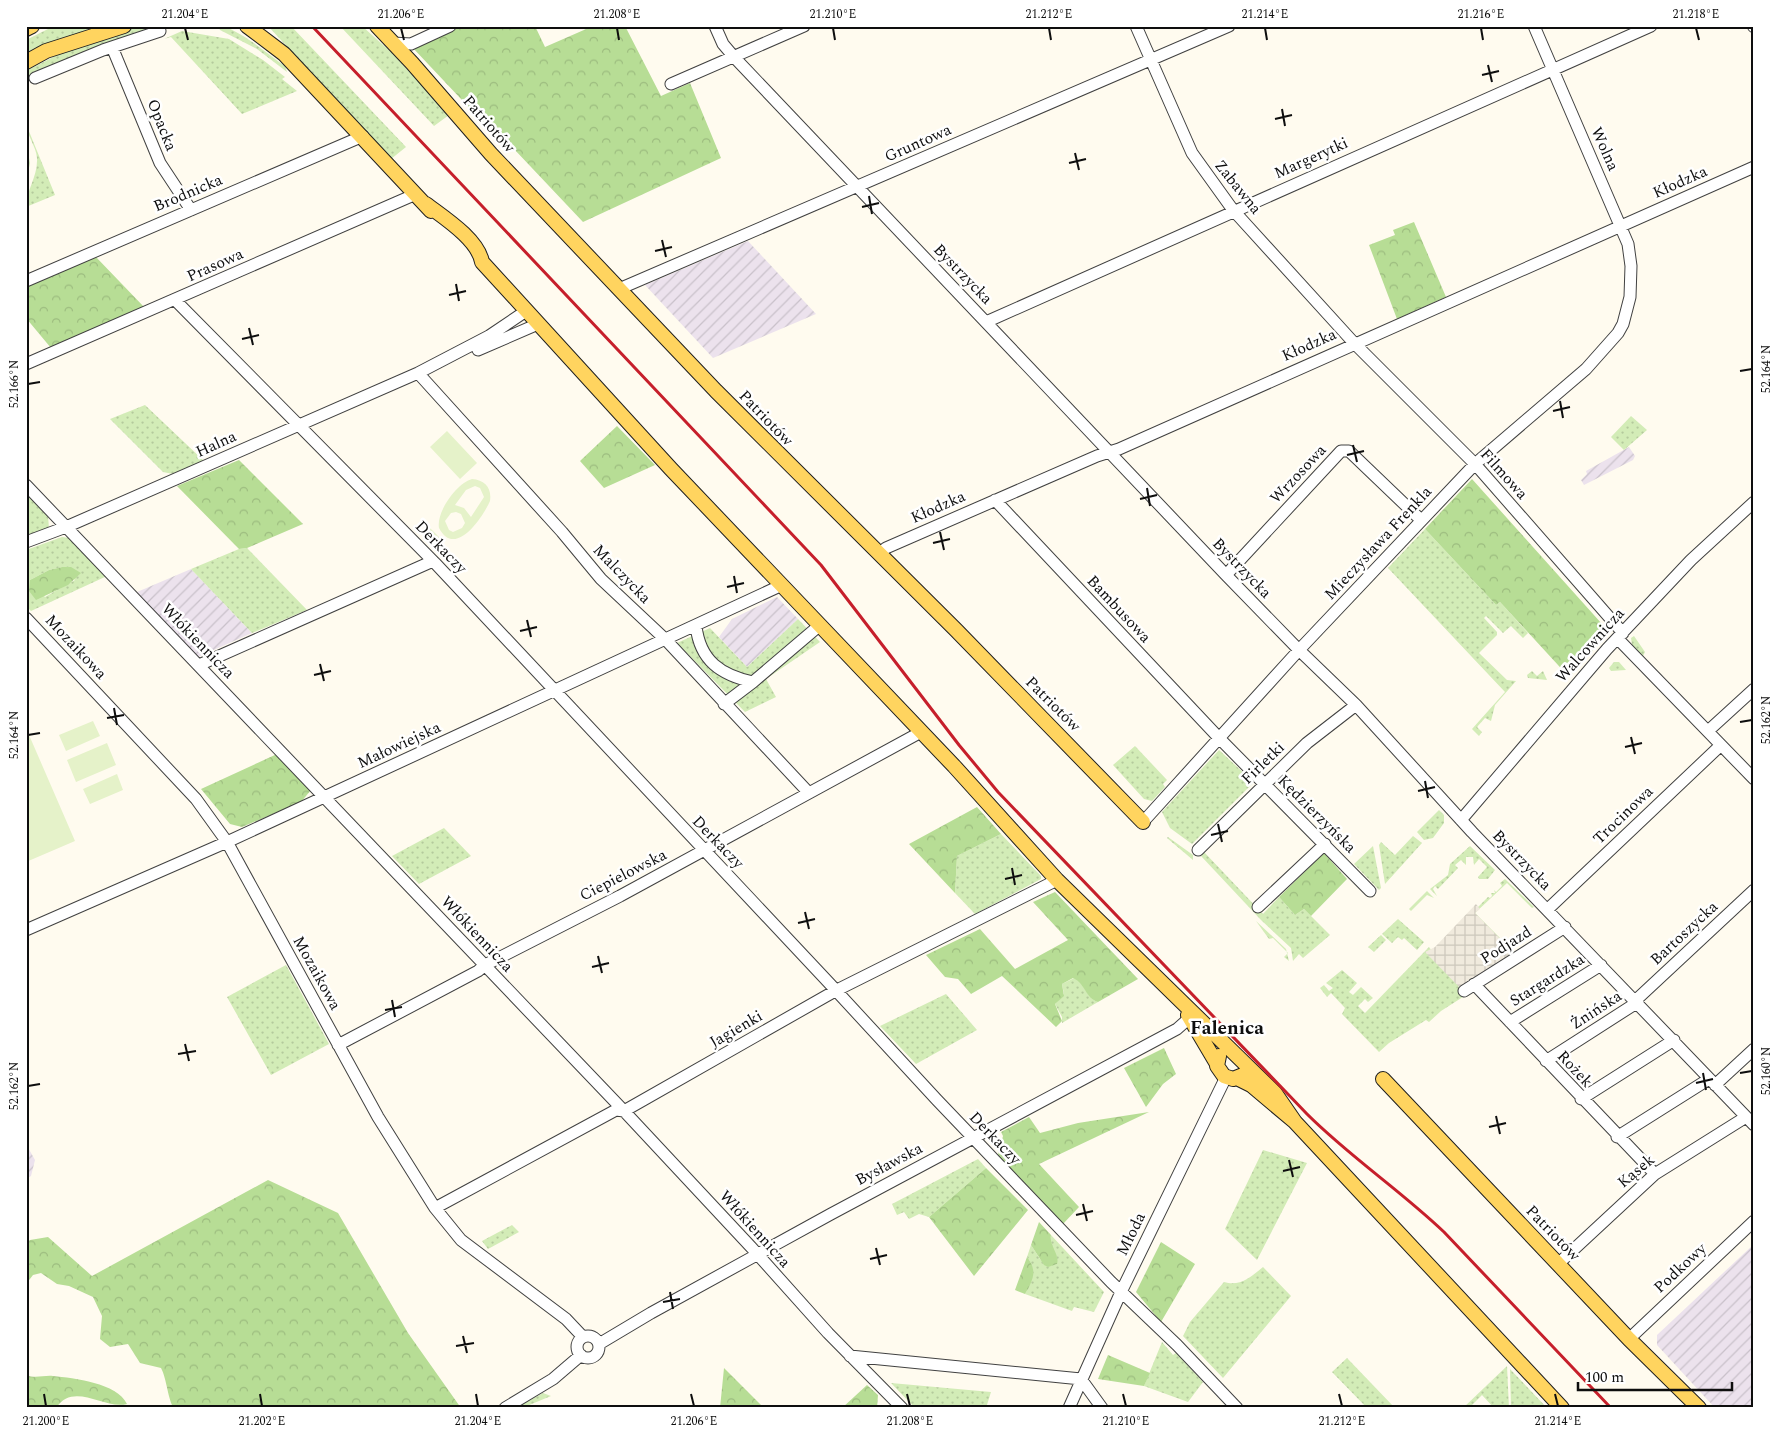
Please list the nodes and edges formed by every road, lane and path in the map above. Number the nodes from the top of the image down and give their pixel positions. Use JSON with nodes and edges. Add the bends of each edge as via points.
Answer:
{"nodes":[{"id":1,"x":32,"y":26,"type":"edge"},
{"id":2,"x":108,"y":26,"type":"edge"},
{"id":3,"x":124,"y":26,"type":"edge"},
{"id":4,"x":233,"y":26,"type":"edge"},
{"id":5,"x":247,"y":26,"type":"edge"},
{"id":6,"x":255,"y":26,"type":"edge"},
{"id":7,"x":377,"y":26,"type":"edge"},
{"id":8,"x":450,"y":26,"type":"edge"},
{"id":9,"x":716,"y":26,"type":"edge"},
{"id":10,"x":804,"y":26,"type":"edge"},
{"id":11,"x":1136,"y":26,"type":"edge"},
{"id":12,"x":1229,"y":26,"type":"edge"},
{"id":13,"x":1534,"y":26,"type":"edge"},
{"id":14,"x":1651,"y":26,"type":"edge"},
{"id":15,"x":26,"y":29,"type":"edge"},
{"id":16,"x":160,"y":31,"type":"dead end"},
{"id":17,"x":393,"y":42,"type":"junction"},
{"id":18,"x":271,"y":43,"type":"junction"},
{"id":19,"x":66,"y":44,"type":"junction"},
{"id":20,"x":411,"y":44,"type":"junction"},
{"id":21,"x":112,"y":47,"type":"junction"},
{"id":22,"x":734,"y":57,"type":"junction"},
{"id":23,"x":1150,"y":61,"type":"junction"},
{"id":24,"x":26,"y":62,"type":"edge"},
{"id":25,"x":412,"y":62,"type":"junction"},
{"id":26,"x":1552,"y":69,"type":"junction"},
{"id":27,"x":35,"y":78,"type":"dead end"},
{"id":28,"x":672,"y":84,"type":"dead end"},
{"id":29,"x":363,"y":136,"type":"junction"},
{"id":30,"x":1754,"y":167,"type":"edge"},
{"id":31,"x":857,"y":187,"type":"junction"},
{"id":32,"x":421,"y":199,"type":"junction"},
{"id":33,"x":191,"y":210,"type":"junction"},
{"id":34,"x":1233,"y":210,"type":"junction"},
{"id":35,"x":1621,"y":225,"type":"junction"},
{"id":36,"x":26,"y":281,"type":"edge"},
{"id":37,"x":619,"y":289,"type":"junction"},
{"id":38,"x":1630,"y":289,"type":"joint"},
{"id":39,"x":175,"y":300,"type":"junction"},
{"id":40,"x":526,"y":311,"type":"junction"},
{"id":41,"x":986,"y":322,"type":"junction"},
{"id":42,"x":538,"y":324,"type":"junction"},
{"id":43,"x":1354,"y":343,"type":"junction"},
{"id":44,"x":26,"y":364,"type":"edge"},
{"id":45,"x":418,"y":373,"type":"junction"},
{"id":46,"x":300,"y":426,"type":"junction"},
{"id":47,"x":1109,"y":452,"type":"junction"},
{"id":48,"x":1475,"y":464,"type":"junction"},
{"id":49,"x":26,"y":484,"type":"edge"},
{"id":50,"x":995,"y":500,"type":"junction"},
{"id":51,"x":1754,"y":502,"type":"edge"},
{"id":52,"x":1421,"y":520,"type":"junction"},
{"id":53,"x":66,"y":527,"type":"junction"},
{"id":54,"x":26,"y":542,"type":"edge"},
{"id":55,"x":879,"y":554,"type":"junction"},
{"id":56,"x":433,"y":561,"type":"junction"},
{"id":57,"x":1226,"y":575,"type":"junction"},
{"id":58,"x":782,"y":585,"type":"junction"},
{"id":59,"x":26,"y":618,"type":"edge"},
{"id":60,"x":820,"y":625,"type":"junction"},
{"id":61,"x":696,"y":626,"type":"junction"},
{"id":62,"x":1621,"y":636,"type":"junction"},
{"id":63,"x":666,"y":640,"type":"junction"},
{"id":64,"x":1299,"y":650,"type":"junction"},
{"id":65,"x":199,"y":665,"type":"junction"},
{"id":66,"x":753,"y":682,"type":"junction"},
{"id":67,"x":1754,"y":689,"type":"edge"},
{"id":68,"x":555,"y":691,"type":"junction"},
{"id":69,"x":724,"y":704,"type":"junction"},
{"id":70,"x":1356,"y":705,"type":"junction"},
{"id":71,"x":1708,"y":731,"type":"junction"},
{"id":72,"x":921,"y":732,"type":"junction"},
{"id":73,"x":1220,"y":739,"type":"junction"},
{"id":74,"x":1721,"y":745,"type":"junction"},
{"id":75,"x":1754,"y":779,"type":"edge"},
{"id":76,"x":1265,"y":784,"type":"junction"},
{"id":77,"x":808,"y":792,"type":"junction"},
{"id":78,"x":325,"y":796,"type":"junction"},
{"id":79,"x":1461,"y":820,"type":"junction"},
{"id":80,"x":1143,"y":822,"type":"joint"},
{"id":81,"x":227,"y":842,"type":"junction"},
{"id":82,"x":1325,"y":844,"type":"junction"},
{"id":83,"x":1198,"y":850,"type":"dead end"},
{"id":84,"x":704,"y":851,"type":"junction"},
{"id":85,"x":1057,"y":880,"type":"junction"},
{"id":86,"x":1754,"y":890,"type":"edge"},
{"id":87,"x":1370,"y":891,"type":"dead end"},
{"id":88,"x":1258,"y":907,"type":"dead end"},
{"id":89,"x":1548,"y":909,"type":"junction"},
{"id":90,"x":1565,"y":927,"type":"junction"},
{"id":91,"x":26,"y":930,"type":"edge"},
{"id":92,"x":1601,"y":964,"type":"junction"},
{"id":93,"x":484,"y":965,"type":"junction"},
{"id":94,"x":1474,"y":984,"type":"junction"},
{"id":95,"x":836,"y":991,"type":"junction"},
{"id":96,"x":1464,"y":991,"type":"dead end"},
{"id":97,"x":1637,"y":1001,"type":"junction"},
{"id":98,"x":1192,"y":1017,"type":"junction"},
{"id":99,"x":1510,"y":1022,"type":"junction"},
{"id":100,"x":1674,"y":1040,"type":"junction"},
{"id":101,"x":338,"y":1045,"type":"junction"},
{"id":102,"x":1229,"y":1048,"type":"junction"},
{"id":103,"x":1754,"y":1049,"type":"edge"},
{"id":104,"x":1546,"y":1061,"type":"junction"},
{"id":105,"x":1217,"y":1064,"type":"junction"},
{"id":106,"x":1248,"y":1066,"type":"junction"},
{"id":107,"x":1231,"y":1078,"type":"junction"},
{"id":108,"x":1383,"y":1080,"type":"dead end"},
{"id":109,"x":1712,"y":1082,"type":"junction"},
{"id":110,"x":1581,"y":1099,"type":"junction"},
{"id":111,"x":624,"y":1111,"type":"junction"},
{"id":112,"x":1750,"y":1121,"type":"edge"},
{"id":113,"x":1294,"y":1122,"type":"junction"},
{"id":114,"x":1617,"y":1137,"type":"junction"},
{"id":115,"x":974,"y":1138,"type":"junction"},
{"id":116,"x":1655,"y":1174,"type":"junction"},
{"id":117,"x":434,"y":1208,"type":"junction"},
{"id":118,"x":1754,"y":1221,"type":"edge"},
{"id":119,"x":758,"y":1255,"type":"junction"},
{"id":120,"x":1558,"y":1264,"type":"junction"},
{"id":121,"x":1121,"y":1292,"type":"junction"},
{"id":122,"x":583,"y":1337,"type":"junction"},
{"id":123,"x":1629,"y":1339,"type":"junction"},
{"id":124,"x":599,"y":1344,"type":"junction"},
{"id":125,"x":581,"y":1355,"type":"junction"},
{"id":126,"x":850,"y":1356,"type":"junction"},
{"id":127,"x":1081,"y":1379,"type":"junction"},
{"id":128,"x":505,"y":1408,"type":"edge"},
{"id":129,"x":902,"y":1408,"type":"edge"},
{"id":130,"x":1070,"y":1408,"type":"edge"},
{"id":131,"x":1102,"y":1408,"type":"edge"},
{"id":132,"x":1237,"y":1408,"type":"edge"},
{"id":133,"x":1562,"y":1408,"type":"edge"},
{"id":134,"x":1699,"y":1408,"type":"edge"}],
"edges":[{"from":1,"to":15,"type":"main road"},
{"from":2,"to":19,"type":"main road"},
{"from":3,"to":19,"type":"main road"},
{"from":4,"to":18,"type":"main road"},
{"from":5,"to":18,"type":"main road"},
{"from":6,"to":18,"type":"main road"},
{"from":7,"to":17,"type":"main road","name":"Patriotów"},
{"from":8,"to":20,"type":"street"},
{"from":9,"to":22,"type":"street","name":"Bystrzycka","via":[[723,44]]},
{"from":10,"to":22,"type":"street"},
{"from":11,"to":23,"type":"street","name":"Zabawna"},
{"from":12,"to":23,"type":"street","name":"Gruntowa"},
{"from":13,"to":26,"type":"street","name":"Wolna"},
{"from":14,"to":26,"type":"street","name":"Margerytki"},
{"from":16,"to":21,"type":"street"},
{"from":17,"to":20,"type":"street"},
{"from":17,"to":25,"type":"main road","name":"Patriotów"},
{"from":18,"to":29,"type":"main road"},
{"from":19,"to":24,"type":"main road"},
{"from":20,"to":25,"type":"street"},
{"from":21,"to":27,"type":"street"},
{"from":21,"to":33,"type":"street","name":"Opacka","via":[[160,163]]},
{"from":22,"to":28,"type":"street"},
{"from":22,"to":31,"type":"street","name":"Bystrzycka"},
{"from":23,"to":31,"type":"street","name":"Gruntowa"},
{"from":23,"to":34,"type":"street","name":"Zabawna","via":[[1192,153]]},
{"from":25,"to":37,"type":"main road","name":"Patriotów","via":[[491,154]]},
{"from":26,"to":34,"type":"street","name":"Margerytki"},
{"from":26,"to":35,"type":"street","name":"Wolna"},
{"from":29,"to":32,"type":"main road"},
{"from":29,"to":33,"type":"street","name":"Brodnicka"},
{"from":30,"to":35,"type":"street","name":"Kłodzka"},
{"from":31,"to":37,"type":"street","name":"Gruntowa"},
{"from":31,"to":41,"type":"street","name":"Bystrzycka"},
{"from":32,"to":39,"type":"street","name":"Prasowa"},
{"from":32,"to":40,"type":"main road","via":[[456,227],[480,252],[482,262]]},
{"from":33,"to":36,"type":"street","name":"Brodnicka"},
{"from":34,"to":41,"type":"street","name":"Margerytki"},
{"from":34,"to":43,"type":"street","name":"Zabawna"},
{"from":35,"to":38,"type":"street","name":"Wolna","via":[[1630,254]]},
{"from":35,"to":43,"type":"street","name":"Kłodzka"},
{"from":37,"to":55,"type":"main road","name":"Patriotów"},
{"from":38,"to":48,"type":"street","name":"Mieczysława Frenkla","via":[[1623,324],[1601,354]]},
{"from":39,"to":44,"type":"street","name":"Prasowa"},
{"from":39,"to":46,"type":"street","name":"Derkaczy"},
{"from":40,"to":42,"type":"main road"},
{"from":40,"to":45,"type":"street","name":"Halna","via":[[489,336]]},
{"from":41,"to":47,"type":"street","name":"Bystrzycka"},
{"from":42,"to":45,"type":"street","name":"Halna"},
{"from":42,"to":58,"type":"main road"},
{"from":43,"to":47,"type":"street","name":"Kłodzka"},
{"from":43,"to":48,"type":"street","name":"Filmowa"},
{"from":45,"to":46,"type":"street","name":"Halna"},
{"from":45,"to":63,"type":"street","name":"Malczycka","via":[[601,579]]},
{"from":46,"to":53,"type":"street","name":"Halna"},
{"from":46,"to":56,"type":"street","name":"Derkaczy"},
{"from":47,"to":50,"type":"street","name":"Kłodzka"},
{"from":47,"to":57,"type":"street","name":"Bystrzycka"},
{"from":48,"to":52,"type":"street","name":"Mieczysława Frenkla"},
{"from":48,"to":62,"type":"street","name":"Filmowa"},
{"from":49,"to":53,"type":"street","name":"Włókiennicza"},
{"from":50,"to":55,"type":"street","name":"Kłodzka"},
{"from":50,"to":73,"type":"street","name":"Bambusowa"},
{"from":51,"to":62,"type":"street","name":"Walcownicza","via":[[1691,560]]},
{"from":52,"to":57,"type":"street","name":"Wrzosowa","via":[[1349,452],[1341,451]]},
{"from":52,"to":64,"type":"street","name":"Mieczysława Frenkla"},
{"from":53,"to":54,"type":"street","name":"Halna"},
{"from":53,"to":65,"type":"street","name":"Włókiennicza"},
{"from":55,"to":80,"type":"main road","name":"Patriotów"},
{"from":56,"to":65,"type":"street"},
{"from":56,"to":68,"type":"street","name":"Derkaczy"},
{"from":57,"to":64,"type":"street","name":"Bystrzycka"},
{"from":58,"to":60,"type":"main road"},
{"from":58,"to":61,"type":"street","name":"Małowiejska"},
{"from":59,"to":81,"type":"street","name":"Mozaikowa","via":[[196,799]]},
{"from":60,"to":66,"type":"street"},
{"from":60,"to":72,"type":"main road"},
{"from":61,"to":63,"type":"street","name":"Małowiejska"},
{"from":61,"to":66,"type":"street","via":[[698,642],[711,664],[726,674]]},
{"from":62,"to":71,"type":"street","name":"Filmowa"},
{"from":62,"to":79,"type":"street","name":"Walcownicza"},
{"from":63,"to":68,"type":"street","name":"Małowiejska"},
{"from":63,"to":69,"type":"street","name":"Malczycka"},
{"from":64,"to":70,"type":"street","name":"Bystrzycka"},
{"from":64,"to":73,"type":"street","name":"Mieczysława Frenkla"},
{"from":65,"to":78,"type":"street","name":"Włókiennicza"},
{"from":66,"to":69,"type":"street"},
{"from":67,"to":71,"type":"street"},
{"from":68,"to":78,"type":"street","name":"Małowiejska"},
{"from":68,"to":84,"type":"street","name":"Derkaczy"},
{"from":69,"to":77,"type":"street","name":"Malczycka"},
{"from":70,"to":76,"type":"street","name":"Firletki","via":[[1307,743]]},
{"from":70,"to":79,"type":"street","name":"Bystrzycka"},
{"from":71,"to":74,"type":"street","name":"Filmowa"},
{"from":72,"to":77,"type":"street","name":"Ciepielowska"},
{"from":72,"to":85,"type":"main road"},
{"from":73,"to":76,"type":"street","name":"Kędzierzyńska"},
{"from":73,"to":80,"type":"street","name":"Mieczysława Frenkla"},
{"from":74,"to":75,"type":"street","name":"Filmowa"},
{"from":74,"to":89,"type":"street","name":"Trocinowa"},
{"from":76,"to":82,"type":"street","name":"Kędzierzyńska"},
{"from":76,"to":83,"type":"street","name":"Firletki"},
{"from":77,"to":84,"type":"street","name":"Ciepielowska"},
{"from":78,"to":81,"type":"street","name":"Małowiejska"},
{"from":78,"to":93,"type":"street","name":"Włókiennicza"},
{"from":79,"to":89,"type":"street","name":"Bystrzycka"},
{"from":81,"to":91,"type":"street","name":"Małowiejska"},
{"from":81,"to":101,"type":"street","name":"Mozaikowa"},
{"from":82,"to":87,"type":"street","name":"Kędzierzyńska"},
{"from":82,"to":88,"type":"street"},
{"from":84,"to":93,"type":"street","name":"Ciepielowska"},
{"from":84,"to":95,"type":"street","name":"Derkaczy"},
{"from":85,"to":95,"type":"street","name":"Jagienki"},
{"from":85,"to":98,"type":"main road","via":[[1182,1003]]},
{"from":86,"to":97,"type":"street","name":"Bartoszycka"},
{"from":89,"to":90,"type":"street","name":"Bystrzycka"},
{"from":90,"to":92,"type":"street","name":"Bystrzycka"},
{"from":90,"to":94,"type":"street","name":"Podjazd"},
{"from":92,"to":97,"type":"street","name":"Bystrzycka"},
{"from":92,"to":99,"type":"street","name":"Stargardzka"},
{"from":93,"to":101,"type":"street","name":"Ciepielowska"},
{"from":93,"to":111,"type":"street","name":"Włókiennicza"},
{"from":94,"to":96,"type":"street","name":"Podjazd"},
{"from":94,"to":99,"type":"street","name":"Rożek"},
{"from":95,"to":111,"type":"street","name":"Jagienki"},
{"from":95,"to":115,"type":"street","name":"Derkaczy"},
{"from":97,"to":100,"type":"street","name":"Bystrzycka"},
{"from":97,"to":104,"type":"street","name":"Żnińska"},
{"from":98,"to":102,"type":"main road"},
{"from":98,"to":105,"type":"main road"},
{"from":98,"to":115,"type":"street","name":"Bysławska","via":[[1177,1029]]},
{"from":99,"to":104,"type":"street","name":"Rożek"},
{"from":100,"to":109,"type":"street","name":"Bystrzycka"},
{"from":100,"to":110,"type":"street"},
{"from":101,"to":117,"type":"street","name":"Mozaikowa"},
{"from":102,"to":105,"type":"main road","via":[[1220,1055]]},
{"from":102,"to":106,"type":"main road"},
{"from":103,"to":109,"type":"street"},
{"from":104,"to":110,"type":"street","name":"Rożek"},
{"from":105,"to":107,"type":"main road","via":[[1219,1071]]},
{"from":106,"to":107,"type":"main road","via":[[1246,1072]]},
{"from":106,"to":113,"type":"main road","via":[[1278,1097]]},
{"from":107,"to":113,"type":"main road","via":[[1251,1085]]},
{"from":107,"to":121,"type":"street","name":"Młoda"},
{"from":108,"to":120,"type":"main road","name":"Patriotów"},
{"from":109,"to":112,"type":"street","name":"Bystrzycka"},
{"from":109,"to":114,"type":"street"},
{"from":110,"to":114,"type":"street","name":"Rożek"},
{"from":111,"to":117,"type":"street","name":"Jagienki","via":[[616,1110]]},
{"from":111,"to":119,"type":"street","name":"Włókiennicza"},
{"from":112,"to":116,"type":"street","name":"Kąsek"},
{"from":113,"to":133,"type":"main road"},
{"from":114,"to":116,"type":"street","name":"Rożek"},
{"from":115,"to":119,"type":"street","name":"Bysławska"},
{"from":115,"to":121,"type":"street","name":"Derkaczy"},
{"from":116,"to":120,"type":"street","name":"Kąsek"},
{"from":117,"to":122,"type":"street","name":"Mozaikowa","via":[[461,1240],[566,1319]]},
{"from":118,"to":123,"type":"street","name":"Podkowy"},
{"from":119,"to":124,"type":"street","name":"Bysławska"},
{"from":119,"to":126,"type":"street","name":"Włókiennicza"},
{"from":120,"to":123,"type":"main road","name":"Patriotów"},
{"from":121,"to":127,"type":"street","name":"Młoda"},
{"from":121,"to":132,"type":"street","name":"Derkaczy"},
{"from":122,"to":124,"type":"street","via":[[594,1338]]},
{"from":122,"to":125,"type":"street","via":[[577,1346]]},
{"from":123,"to":134,"type":"main road","name":"Patriotów"},
{"from":124,"to":125,"type":"street","via":[[598,1352],[592,1356]]},
{"from":125,"to":128,"type":"street","via":[[553,1379]]},
{"from":126,"to":127,"type":"street"},
{"from":126,"to":129,"type":"street","name":"Włókiennicza"},
{"from":127,"to":130,"type":"street","name":"Młoda"},
{"from":127,"to":131,"type":"street"}]}
